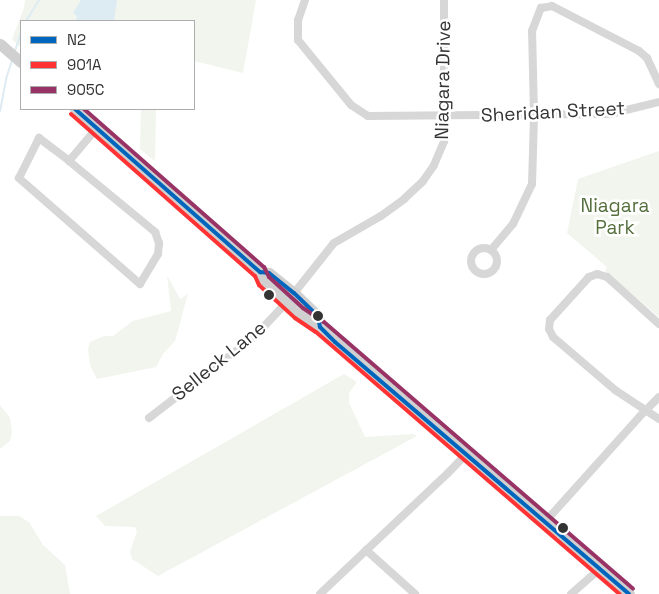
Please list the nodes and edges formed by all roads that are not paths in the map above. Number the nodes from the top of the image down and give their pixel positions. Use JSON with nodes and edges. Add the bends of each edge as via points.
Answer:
{"nodes":[{"id":1,"x":306,"y":0,"type":"edge"},
{"id":2,"x":444,"y":0,"type":"edge"},
{"id":3,"x":1,"y":44,"type":"edge"},
{"id":4,"x":20,"y":61,"type":"edge"},
{"id":5,"x":659,"y":84,"type":"edge"},
{"id":6,"x":659,"y":102,"type":"edge"},
{"id":7,"x":76,"y":110,"type":"edge"},
{"id":8,"x":534,"y":116,"type":"junction"},
{"id":9,"x":445,"y":117,"type":"junction"},
{"id":10,"x":97,"y":128,"type":"junction"},
{"id":11,"x":69,"y":161,"type":"junction"},
{"id":12,"x":492,"y":250,"type":"dead end"},
{"id":13,"x":290,"y":297,"type":"junction"},
{"id":14,"x":659,"y":324,"type":"edge"},
{"id":15,"x":659,"y":397,"type":"edge"},
{"id":16,"x":647,"y":409,"type":"junction"},
{"id":17,"x":149,"y":418,"type":"dead end"},
{"id":18,"x":659,"y":419,"type":"edge"},
{"id":19,"x":467,"y":453,"type":"junction"},
{"id":20,"x":545,"y":522,"type":"junction"},
{"id":21,"x":366,"y":550,"type":"junction"},
{"id":22,"x":600,"y":569,"type":"junction"},
{"id":23,"x":320,"y":594,"type":"edge"},
{"id":24,"x":415,"y":594,"type":"edge"},
{"id":25,"x":571,"y":594,"type":"edge"},
{"id":26,"x":629,"y":594,"type":"edge"}],
"edges":[{"from":1,"to":9,"type":"street","name":"Sheridan Street","via":[[298,20],[298,40],[351,105],[368,116]]},
{"from":2,"to":9,"type":"street","name":"Niagara Drive"},
{"from":3,"to":4,"type":"main road"},
{"from":5,"to":8,"type":"street","via":[[647,58],[639,50],[552,6],[541,8],[532,31]]},
{"from":6,"to":8,"type":"street","name":"Sheridan Street","via":[[610,114]]},
{"from":7,"to":10,"type":"main road"},
{"from":8,"to":9,"type":"street","name":"Sheridan Street"},
{"from":8,"to":12,"type":"street","via":[[532,184],[513,224]]},
{"from":9,"to":13,"type":"street","name":"Niagara Drive","via":[[444,141],[423,181],[381,216],[334,243]]},
{"from":10,"to":11,"type":"street"},
{"from":10,"to":13,"type":"main road","via":[[260,272],[264,281]]},
{"from":11,"to":11,"type":"street","via":[[39,138],[19,178],[140,284],[158,254],[155,232]]},
{"from":13,"to":17,"type":"street","name":"Selleck Lane","via":[[253,338]]},
{"from":13,"to":19,"type":"main road","via":[[311,324],[320,327]]},
{"from":14,"to":16,"type":"street","via":[[607,277],[597,274],[589,276],[549,325],[550,334],[602,380]]},
{"from":15,"to":16,"type":"street"},
{"from":16,"to":18,"type":"street"},
{"from":16,"to":20,"type":"street"},
{"from":19,"to":20,"type":"main road"},
{"from":19,"to":21,"type":"street"},
{"from":20,"to":22,"type":"main road"},
{"from":21,"to":23,"type":"street"},
{"from":21,"to":24,"type":"street"},
{"from":22,"to":25,"type":"street"},
{"from":22,"to":26,"type":"main road"}]}
